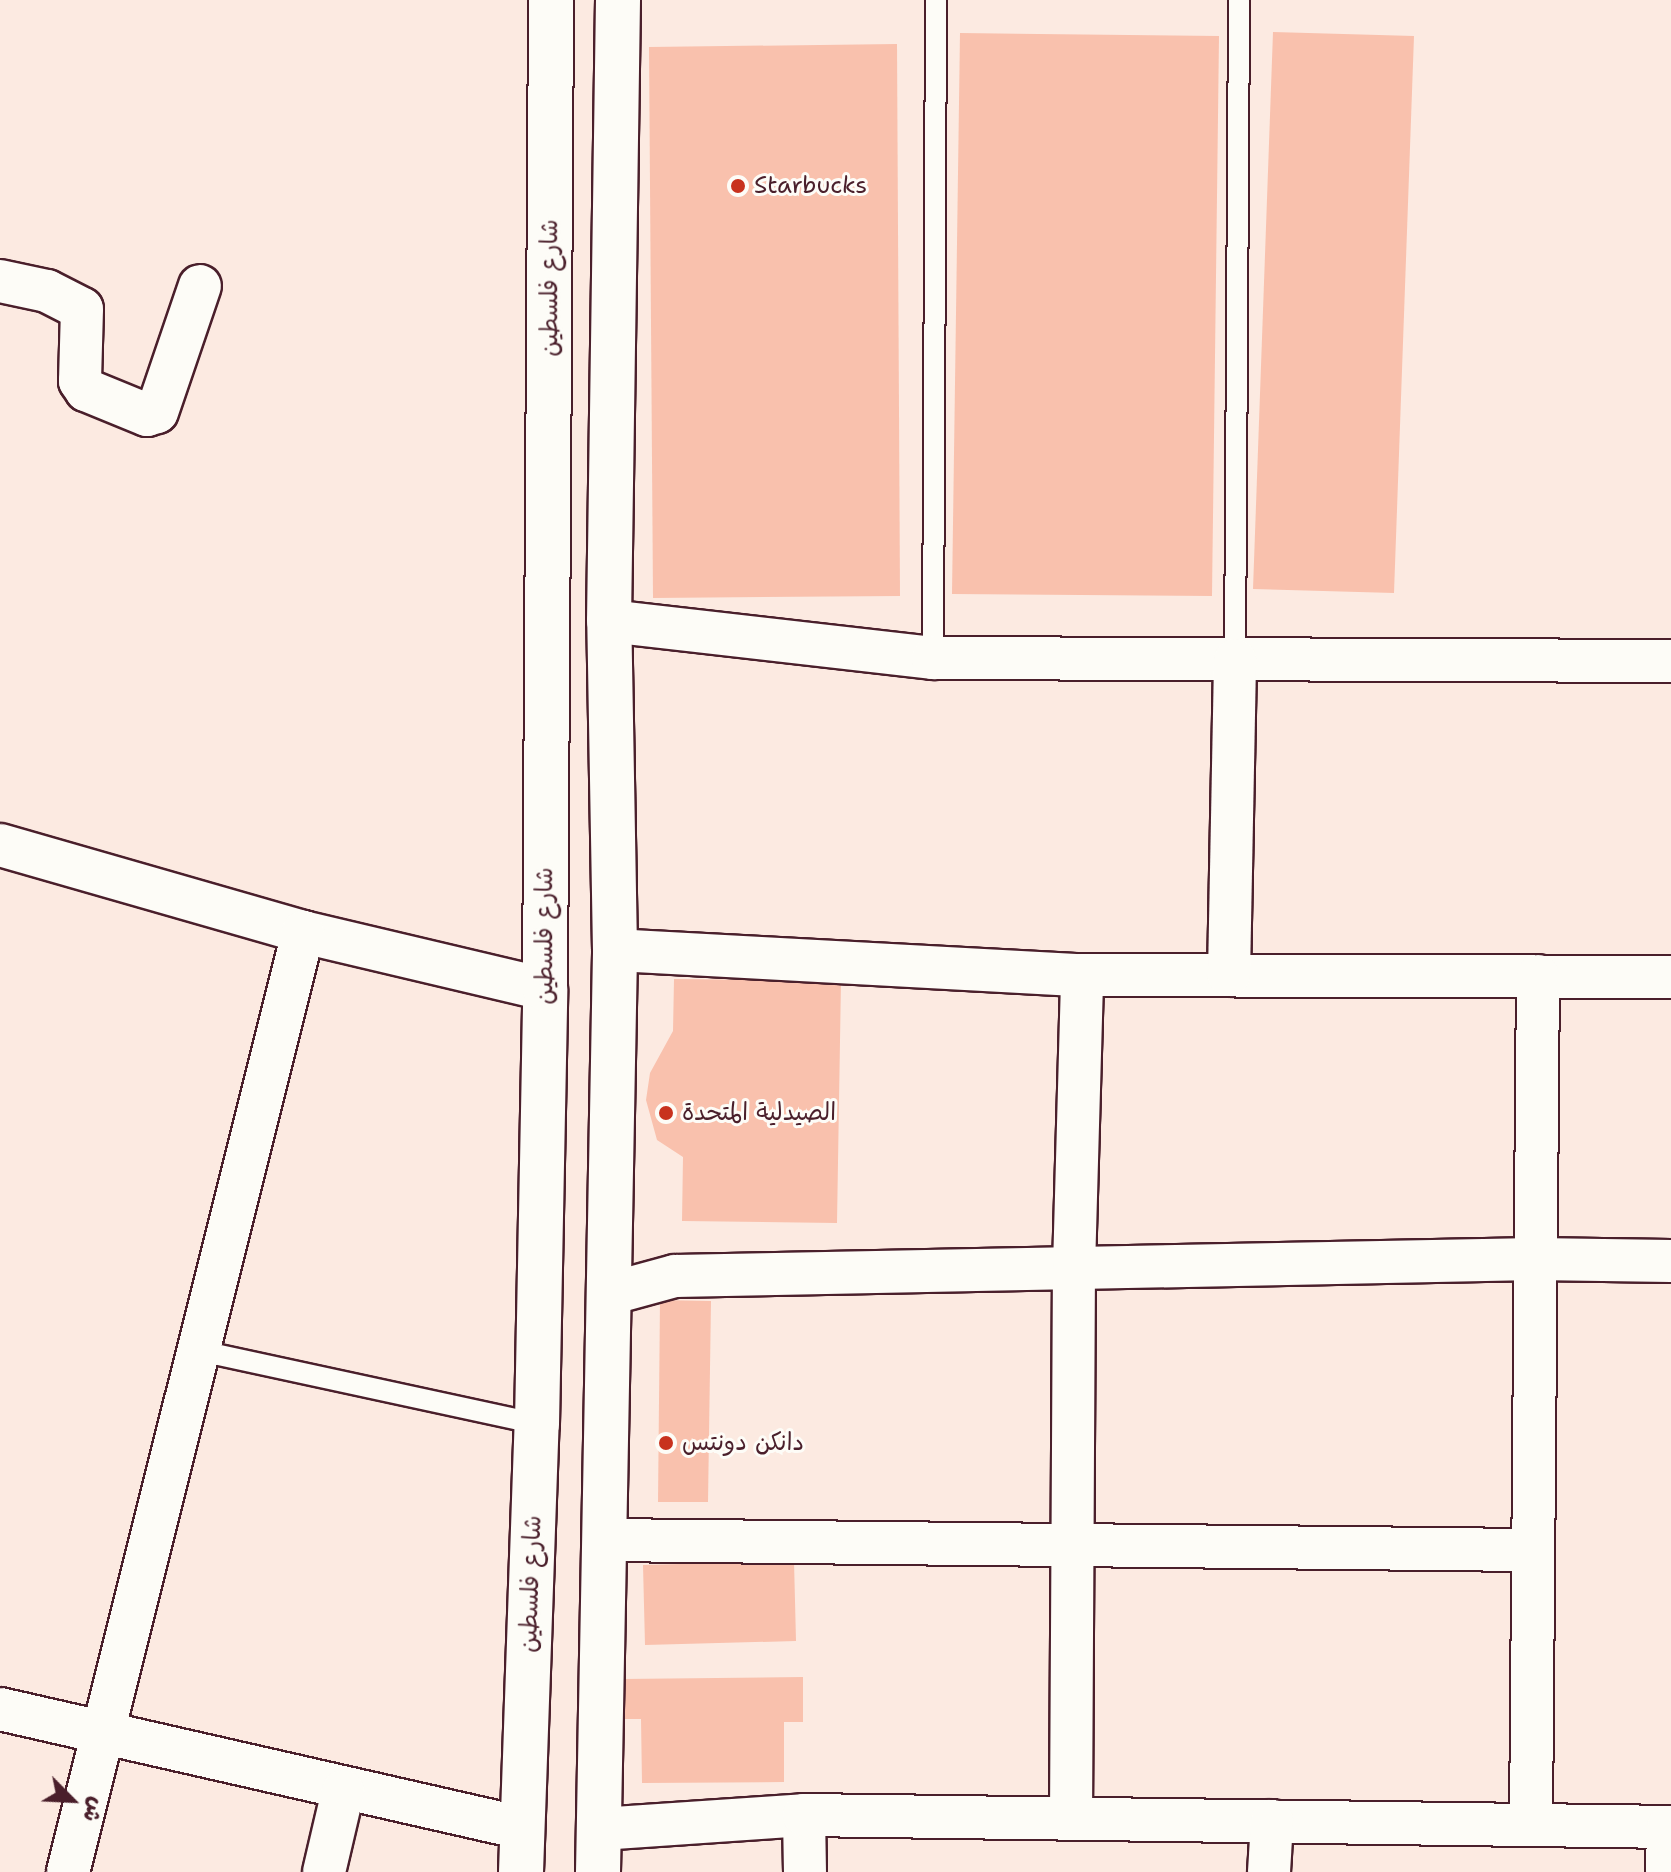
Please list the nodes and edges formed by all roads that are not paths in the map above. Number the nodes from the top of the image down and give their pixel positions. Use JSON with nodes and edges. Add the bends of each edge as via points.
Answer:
{"nodes":[{"id":1,"x":551,"y":0,"type":"edge"},
{"id":2,"x":618,"y":0,"type":"edge"},
{"id":3,"x":936,"y":0,"type":"edge"},
{"id":4,"x":1239,"y":0,"type":"edge"},
{"id":5,"x":0,"y":281,"type":"edge"},
{"id":6,"x":200,"y":286,"type":"dead end"},
{"id":7,"x":609,"y":621,"type":"junction"},
{"id":8,"x":933,"y":658,"type":"junction"},
{"id":9,"x":1235,"y":660,"type":"junction"},
{"id":10,"x":1671,"y":661,"type":"edge"},
{"id":11,"x":3,"y":857,"type":"edge"},
{"id":12,"x":303,"y":932,"type":"junction"},
{"id":13,"x":615,"y":950,"type":"junction"},
{"id":14,"x":1082,"y":975,"type":"junction"},
{"id":15,"x":1229,"y":975,"type":"junction"},
{"id":16,"x":1538,"y":976,"type":"junction"},
{"id":17,"x":1671,"y":977,"type":"edge"},
{"id":18,"x":545,"y":989,"type":"junction"},
{"id":19,"x":1535,"y":1259,"type":"junction"},
{"id":20,"x":1671,"y":1261,"type":"edge"},
{"id":21,"x":1074,"y":1268,"type":"junction"},
{"id":22,"x":609,"y":1294,"type":"junction"},
{"id":23,"x":196,"y":1350,"type":"junction"},
{"id":24,"x":537,"y":1424,"type":"junction"},
{"id":25,"x":604,"y":1540,"type":"junction"},
{"id":26,"x":1072,"y":1545,"type":"junction"},
{"id":27,"x":1533,"y":1550,"type":"junction"},
{"id":28,"x":0,"y":1709,"type":"edge"},
{"id":29,"x":101,"y":1735,"type":"junction"},
{"id":30,"x":343,"y":1791,"type":"junction"},
{"id":31,"x":804,"y":1815,"type":"junction"},
{"id":32,"x":1071,"y":1819,"type":"junction"},
{"id":33,"x":1272,"y":1821,"type":"junction"},
{"id":34,"x":1531,"y":1825,"type":"junction"},
{"id":35,"x":1669,"y":1827,"type":"edge"},
{"id":36,"x":522,"y":1828,"type":"junction"},
{"id":37,"x":604,"y":1858,"type":"edge"},
{"id":38,"x":68,"y":1872,"type":"edge"},
{"id":39,"x":324,"y":1872,"type":"edge"},
{"id":40,"x":521,"y":1872,"type":"edge"},
{"id":41,"x":805,"y":1872,"type":"edge"},
{"id":42,"x":1269,"y":1872,"type":"edge"},
{"id":43,"x":1667,"y":1872,"type":"edge"}],
"edges":[{"from":1,"to":18,"type":"main road","name":"شارع فلسطين"},
{"from":2,"to":7,"type":"main road"},
{"from":3,"to":8,"type":"lane"},
{"from":4,"to":9,"type":"lane"},
{"from":5,"to":6,"type":"street","via":[[47,291],[82,309],[80,381],[86,390],[147,415],[157,412]]},
{"from":7,"to":8,"type":"street"},
{"from":7,"to":13,"type":"main road"},
{"from":8,"to":9,"type":"street"},
{"from":9,"to":10,"type":"street"},
{"from":9,"to":15,"type":"street"},
{"from":11,"to":12,"type":"street"},
{"from":12,"to":18,"type":"street"},
{"from":12,"to":23,"type":"street"},
{"from":13,"to":14,"type":"street"},
{"from":13,"to":22,"type":"main road"},
{"from":14,"to":15,"type":"street"},
{"from":14,"to":21,"type":"street"},
{"from":15,"to":16,"type":"street"},
{"from":16,"to":17,"type":"street"},
{"from":16,"to":19,"type":"street"},
{"from":18,"to":24,"type":"main road","name":"شارع فلسطين"},
{"from":19,"to":20,"type":"street"},
{"from":19,"to":21,"type":"street"},
{"from":19,"to":27,"type":"street"},
{"from":21,"to":22,"type":"street","via":[[675,1276]]},
{"from":21,"to":26,"type":"street"},
{"from":22,"to":25,"type":"main road"},
{"from":23,"to":24,"type":"lane"},
{"from":23,"to":29,"type":"street"},
{"from":24,"to":36,"type":"main road","name":"شارع فلسطين"},
{"from":25,"to":26,"type":"street"},
{"from":25,"to":37,"type":"main road"},
{"from":26,"to":27,"type":"street"},
{"from":26,"to":32,"type":"street"},
{"from":27,"to":34,"type":"street"},
{"from":28,"to":29,"type":"street"},
{"from":29,"to":30,"type":"street"},
{"from":29,"to":38,"type":"street"},
{"from":30,"to":36,"type":"street"},
{"from":30,"to":39,"type":"street"},
{"from":31,"to":32,"type":"street"},
{"from":31,"to":37,"type":"street"},
{"from":31,"to":41,"type":"street"},
{"from":32,"to":33,"type":"street"},
{"from":33,"to":34,"type":"street"},
{"from":33,"to":42,"type":"street"},
{"from":34,"to":35,"type":"street"},
{"from":35,"to":43,"type":"street"},
{"from":36,"to":40,"type":"main road","name":"شارع فلسطين"}]}
